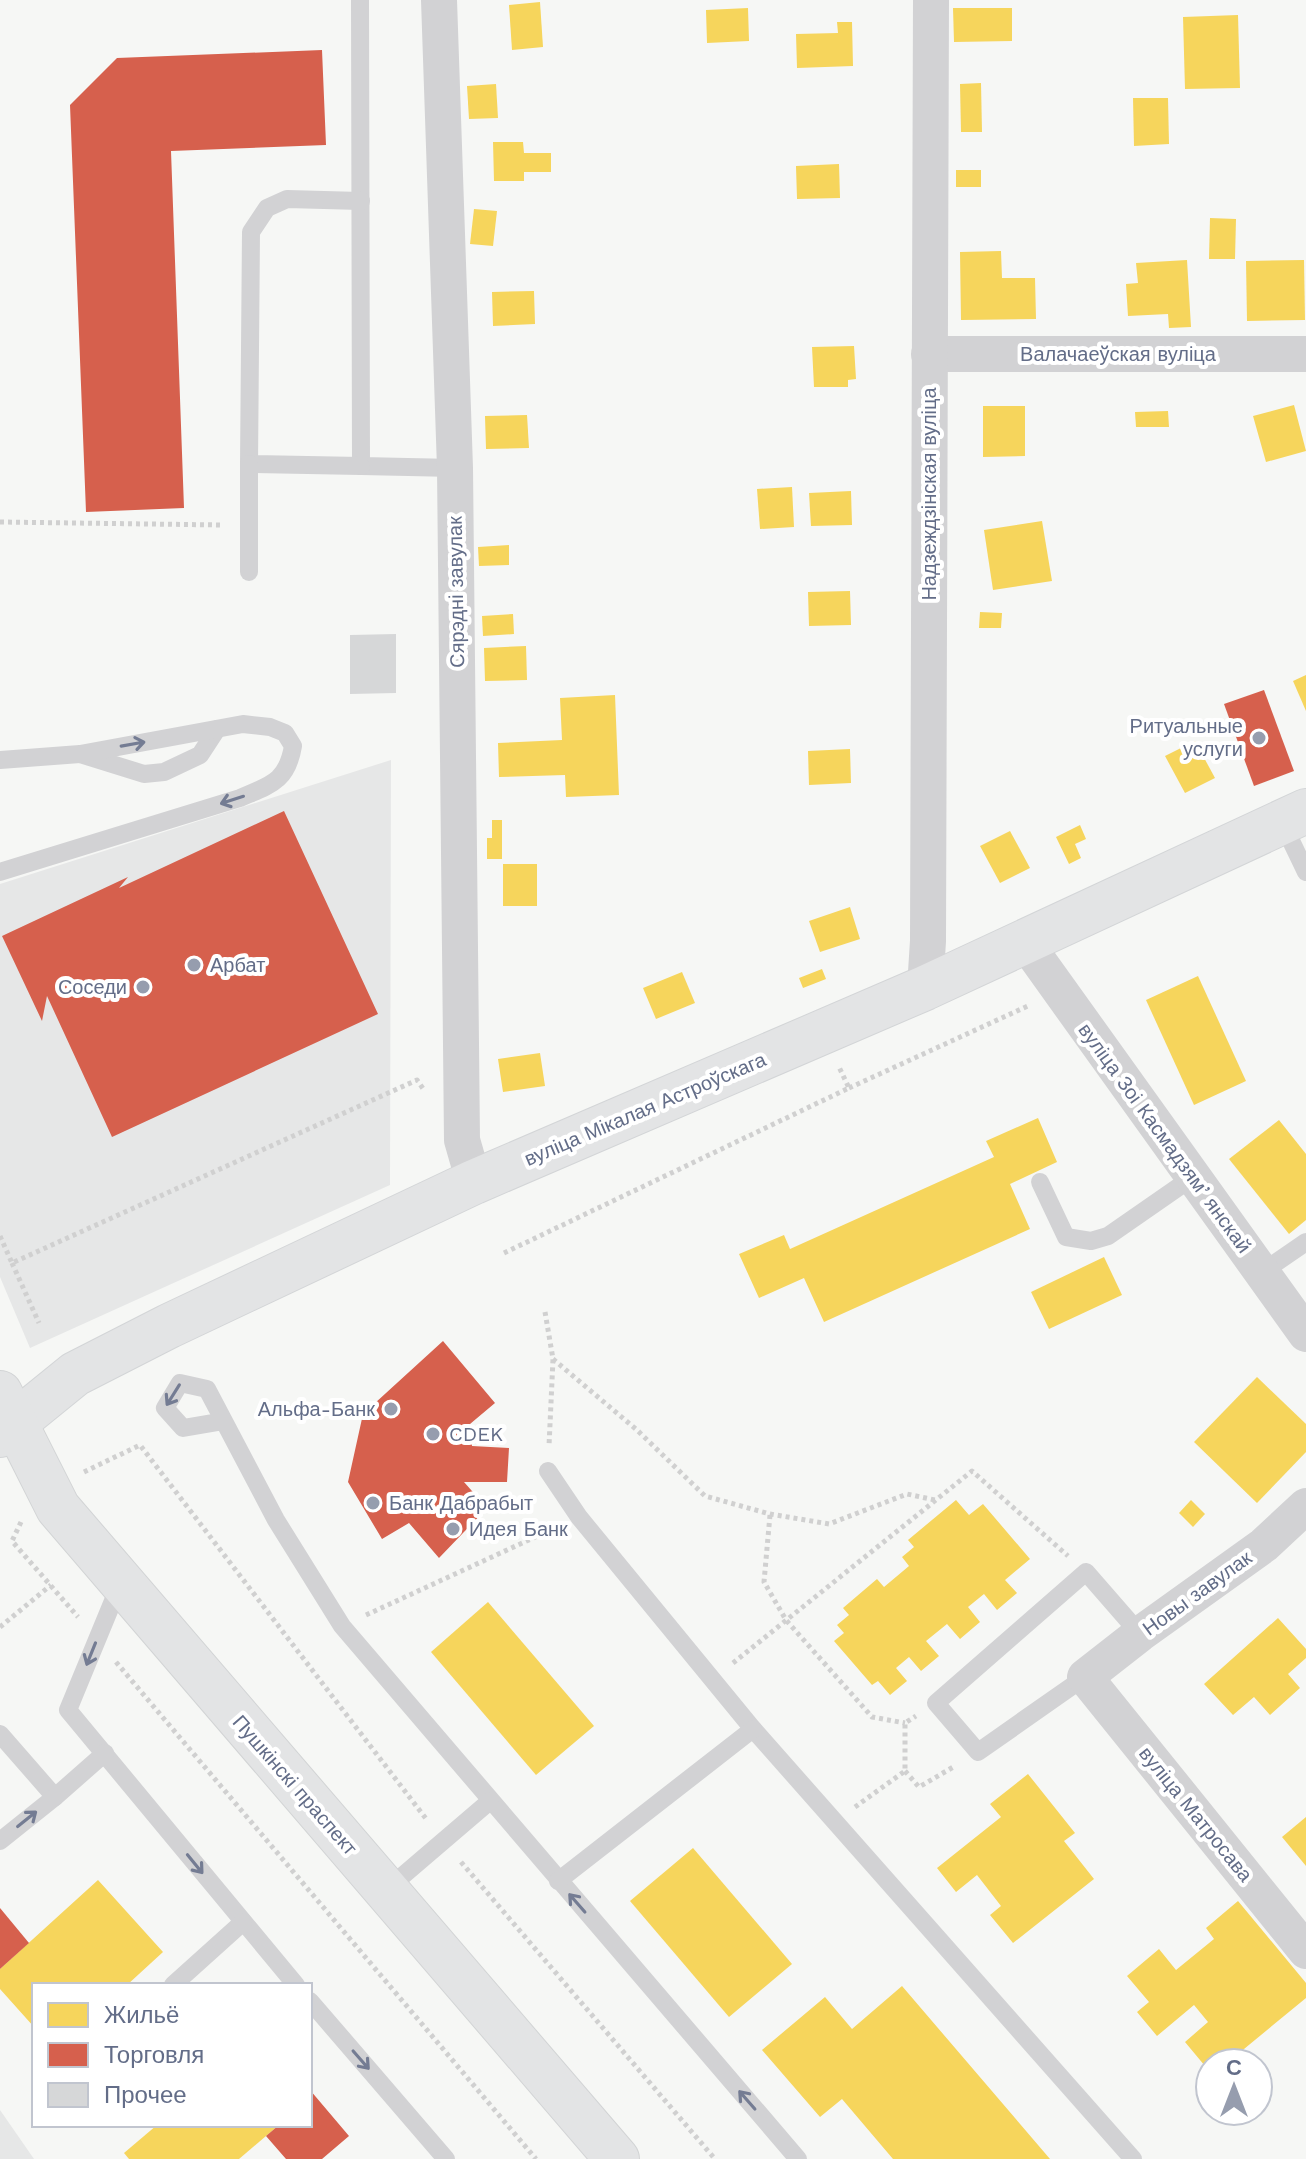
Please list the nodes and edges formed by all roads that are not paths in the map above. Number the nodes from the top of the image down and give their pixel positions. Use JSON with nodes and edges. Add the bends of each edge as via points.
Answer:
{"nodes":[{"id":1,"x":360,"y":0,"type":"edge"},
{"id":2,"x":439,"y":0,"type":"edge"},
{"id":3,"x":931,"y":0,"type":"edge"},
{"id":4,"x":361,"y":201,"type":"junction"},
{"id":5,"x":929,"y":354,"type":"junction"},
{"id":6,"x":1306,"y":354,"type":"edge"},
{"id":7,"x":249,"y":464,"type":"junction"},
{"id":8,"x":361,"y":466,"type":"junction"},
{"id":9,"x":455,"y":468,"type":"junction"},
{"id":10,"x":249,"y":572,"type":"dead end"},
{"id":11,"x":217,"y":729,"type":"junction"},
{"id":12,"x":80,"y":754,"type":"junction"},
{"id":13,"x":0,"y":760,"type":"edge"},
{"id":14,"x":1294,"y":817,"type":"edge"},
{"id":15,"x":0,"y":872,"type":"edge"},
{"id":16,"x":1306,"y":872,"type":"edge"},
{"id":17,"x":1025,"y":942,"type":"junction"},
{"id":18,"x":925,"y":988,"type":"junction"},
{"id":19,"x":1193,"y":1177,"type":"junction"},
{"id":20,"x":474,"y":1182,"type":"junction"},
{"id":21,"x":1040,"y":1182,"type":"dead end"},
{"id":22,"x":1306,"y":1242,"type":"edge"},
{"id":23,"x":1261,"y":1273,"type":"junction"},
{"id":24,"x":1306,"y":1334,"type":"edge"},
{"id":25,"x":5,"y":1417,"type":"edge"},
{"id":26,"x":224,"y":1421,"type":"dead end"},
{"id":27,"x":548,"y":1471,"type":"road end"},
{"id":28,"x":1306,"y":1506,"type":"edge"},
{"id":29,"x":121,"y":1581,"type":"junction"},
{"id":30,"x":1140,"y":1634,"type":"junction"},
{"id":31,"x":1085,"y":1677,"type":"junction"},
{"id":32,"x":753,"y":1729,"type":"junction"},
{"id":33,"x":0,"y":1734,"type":"edge"},
{"id":34,"x":105,"y":1753,"type":"junction"},
{"id":35,"x":55,"y":1797,"type":"junction"},
{"id":36,"x":490,"y":1801,"type":"junction"},
{"id":37,"x":0,"y":1841,"type":"edge"},
{"id":38,"x":558,"y":1881,"type":"junction"},
{"id":39,"x":386,"y":1890,"type":"junction"},
{"id":40,"x":243,"y":1922,"type":"junction"},
{"id":41,"x":1306,"y":1951,"type":"edge"},
{"id":42,"x":175,"y":1983,"type":"edge"},
{"id":43,"x":294,"y":1983,"type":"edge"},
{"id":44,"x":312,"y":2003,"type":"edge"},
{"id":45,"x":441,"y":2157,"type":"edge"},
{"id":46,"x":617,"y":2159,"type":"edge"},
{"id":47,"x":798,"y":2159,"type":"edge"},
{"id":48,"x":1133,"y":2159,"type":"edge"}],
"edges":[{"from":1,"to":4,"type":"lane"},
{"from":2,"to":9,"type":"street","name":"Сярэдні завулак"},
{"from":3,"to":5,"type":"street","name":"Надзеждзінская вуліца"},
{"from":4,"to":7,"type":"lane","via":[[287,199],[267,208],[251,232]]},
{"from":4,"to":8,"type":"lane"},
{"from":5,"to":6,"type":"street","name":"Валачаеўская вуліца"},
{"from":5,"to":18,"type":"street","name":"Надзеждзінская вуліца"},
{"from":7,"to":8,"type":"lane"},
{"from":7,"to":10,"type":"lane"},
{"from":8,"to":9,"type":"lane"},
{"from":9,"to":20,"type":"street","name":"Сярэдні завулак","via":[[462,1140]]},
{"from":12,"to":11,"type":"lane","one_way":true},
{"from":11,"to":12,"type":"lane","via":[[200,755],[164,772],[144,774]]},
{"from":11,"to":15,"type":"lane","one_way":true,"via":[[243,724],[285,733],[293,746],[290,764],[274,783],[240,798]]},
{"from":12,"to":13,"type":"lane"},
{"from":14,"to":16,"type":"lane"},
{"from":14,"to":17,"type":"main road","name":"вуліца Мікалая Астроўскага"},
{"from":17,"to":18,"type":"main road","name":"вуліца Мікалая Астроўскага"},
{"from":17,"to":19,"type":"street","name":"вуліца Зоі Касмадзямʼянскай"},
{"from":18,"to":20,"type":"main road","name":"вуліца Мікалая Астроўскага"},
{"from":19,"to":21,"type":"lane","via":[[1108,1236],[1091,1241],[1066,1237]]},
{"from":19,"to":23,"type":"street","name":"вуліца Зоі Касмадзямʼянскай"},
{"from":20,"to":25,"type":"main road","name":"вуліца Мікалая Астроўскага","via":[[169,1326]]},
{"from":22,"to":23,"type":"lane"},
{"from":23,"to":24,"type":"street","name":"вуліца Зоі Касмадзямʼянскай"},
{"from":25,"to":29,"type":"main road","name":"Пушкінскі праспект","via":[[58,1508]]},
{"from":26,"to":36,"type":"lane","via":[[276,1520],[342,1626]]},
{"from":27,"to":32,"type":"lane","via":[[579,1517]]},
{"from":28,"to":30,"type":"street","name":"Новы завулак","via":[[1264,1545]]},
{"from":29,"to":34,"type":"lane","one_way":true,"via":[[68,1710]]},
{"from":29,"to":39,"type":"main road","name":"Пушкінскі праспект"},
{"from":30,"to":31,"type":"street","name":"Новы завулак"},
{"from":30,"to":31,"type":"lane","via":[[1086,1572],[936,1703],[978,1752]]},
{"from":31,"to":41,"type":"street","name":"вуліца Матросава"},
{"from":32,"to":38,"type":"lane"},
{"from":32,"to":48,"type":"lane"},
{"from":33,"to":35,"type":"lane"},
{"from":34,"to":35,"type":"lane"},
{"from":34,"to":40,"type":"lane","one_way":true},
{"from":37,"to":35,"type":"lane","one_way":true},
{"from":36,"to":38,"type":"lane"},
{"from":36,"to":39,"type":"lane"},
{"from":47,"to":38,"type":"lane","one_way":true},
{"from":39,"to":46,"type":"main road","name":"Пушкінскі праспект"},
{"from":40,"to":42,"type":"lane"},
{"from":40,"to":43,"type":"lane"},
{"from":44,"to":45,"type":"lane","one_way":true}]}
